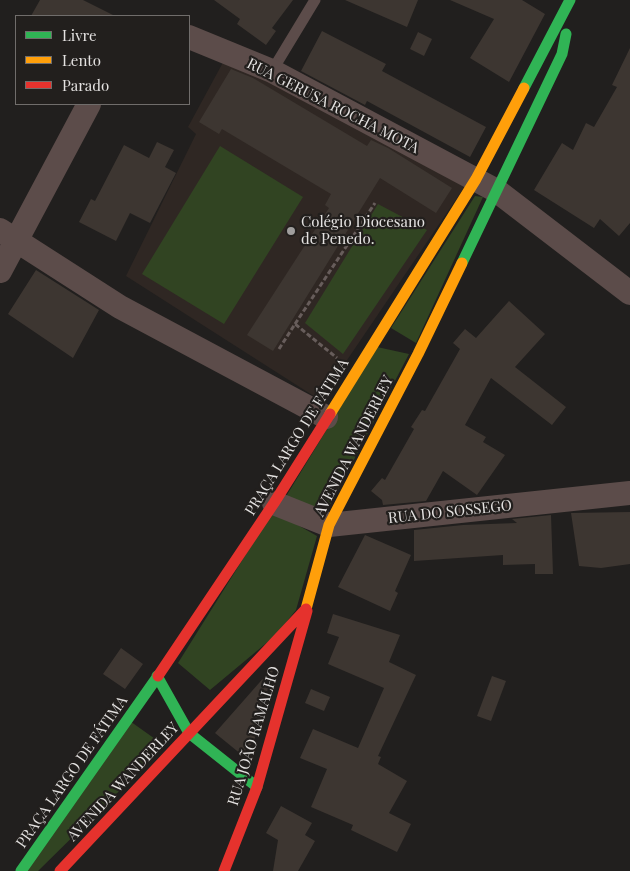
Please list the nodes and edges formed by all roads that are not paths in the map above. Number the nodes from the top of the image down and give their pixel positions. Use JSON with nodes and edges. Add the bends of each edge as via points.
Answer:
{"nodes":[{"id":1,"x":315,"y":0,"type":"edge"},
{"id":2,"x":571,"y":0,"type":"edge"},
{"id":3,"x":190,"y":37,"type":"edge"},
{"id":4,"x":272,"y":71,"type":"junction"},
{"id":5,"x":88,"y":105,"type":"edge"},
{"id":6,"x":476,"y":179,"type":"junction"},
{"id":7,"x":497,"y":191,"type":"junction"},
{"id":8,"x":8,"y":234,"type":"edge"},
{"id":9,"x":0,"y":271,"type":"edge"},
{"id":10,"x":630,"y":293,"type":"edge"},
{"id":11,"x":326,"y":417,"type":"junction"},
{"id":12,"x":630,"y":493,"type":"edge"},
{"id":13,"x":274,"y":503,"type":"junction"},
{"id":14,"x":329,"y":525,"type":"junction"},
{"id":15,"x":308,"y":607,"type":"junction"},
{"id":16,"x":158,"y":676,"type":"junction"},
{"id":17,"x":168,"y":696,"type":"junction"},
{"id":18,"x":221,"y":698,"type":"junction"},
{"id":19,"x":181,"y":699,"type":"dead end"},
{"id":20,"x":206,"y":700,"type":"dead end"},
{"id":21,"x":189,"y":733,"type":"junction"},
{"id":22,"x":256,"y":787,"type":"junction"},
{"id":23,"x":20,"y":871,"type":"edge"},
{"id":24,"x":60,"y":871,"type":"edge"},
{"id":25,"x":224,"y":871,"type":"edge"}],
"edges":[{"from":1,"to":4,"type":"lane"},
{"from":2,"to":6,"type":"main road","name":"PRAÇA LARGO DE FÁTIMA"},
{"from":2,"to":7,"type":"main road","name":"AVENIDA WANDERLEY","via":[[562,54]]},
{"from":3,"to":4,"type":"street","name":"RUA GERUSA ROCHA MOTA"},
{"from":4,"to":6,"type":"street","name":"RUA GERUSA ROCHA MOTA"},
{"from":5,"to":8,"type":"street"},
{"from":6,"to":7,"type":"street","name":"RUA GERUSA ROCHA MOTA"},
{"from":6,"to":11,"type":"main road","name":"PRAÇA LARGO DE FÁTIMA","via":[[384,335]]},
{"from":7,"to":10,"type":"street","name":"RUA GERUSA ROCHA MOTA"},
{"from":7,"to":14,"type":"main road","name":"AVENIDA WANDERLEY"},
{"from":8,"to":9,"type":"street"},
{"from":8,"to":11,"type":"street","via":[[120,307]]},
{"from":11,"to":13,"type":"main road","name":"PRAÇA LARGO DE FÁTIMA"},
{"from":12,"to":14,"type":"street","name":"RUA DO SOSSEGO"},
{"from":13,"to":14,"type":"street","name":"RUA DO SOSSEGO"},
{"from":13,"to":16,"type":"main road","name":"PRAÇA LARGO DE FÁTIMA"},
{"from":14,"to":15,"type":"main road","name":"AVENIDA WANDERLEY"},
{"from":15,"to":18,"type":"main road","name":"AVENIDA WANDERLEY"},
{"from":15,"to":22,"type":"main road","name":"RUA JOÃO RAMALHO"},
{"from":16,"to":17,"type":"main road"},
{"from":16,"to":23,"type":"main road","name":"PRAÇA LARGO DE FÁTIMA"},
{"from":17,"to":19,"type":"main road"},
{"from":17,"to":21,"type":"main road"},
{"from":18,"to":20,"type":"main road"},
{"from":18,"to":21,"type":"main road","name":"AVENIDA WANDERLEY"},
{"from":21,"to":22,"type":"main road"},
{"from":21,"to":24,"type":"main road","name":"AVENIDA WANDERLEY"},
{"from":22,"to":25,"type":"main road","name":"RUA JOÃO RAMALHO"}]}
